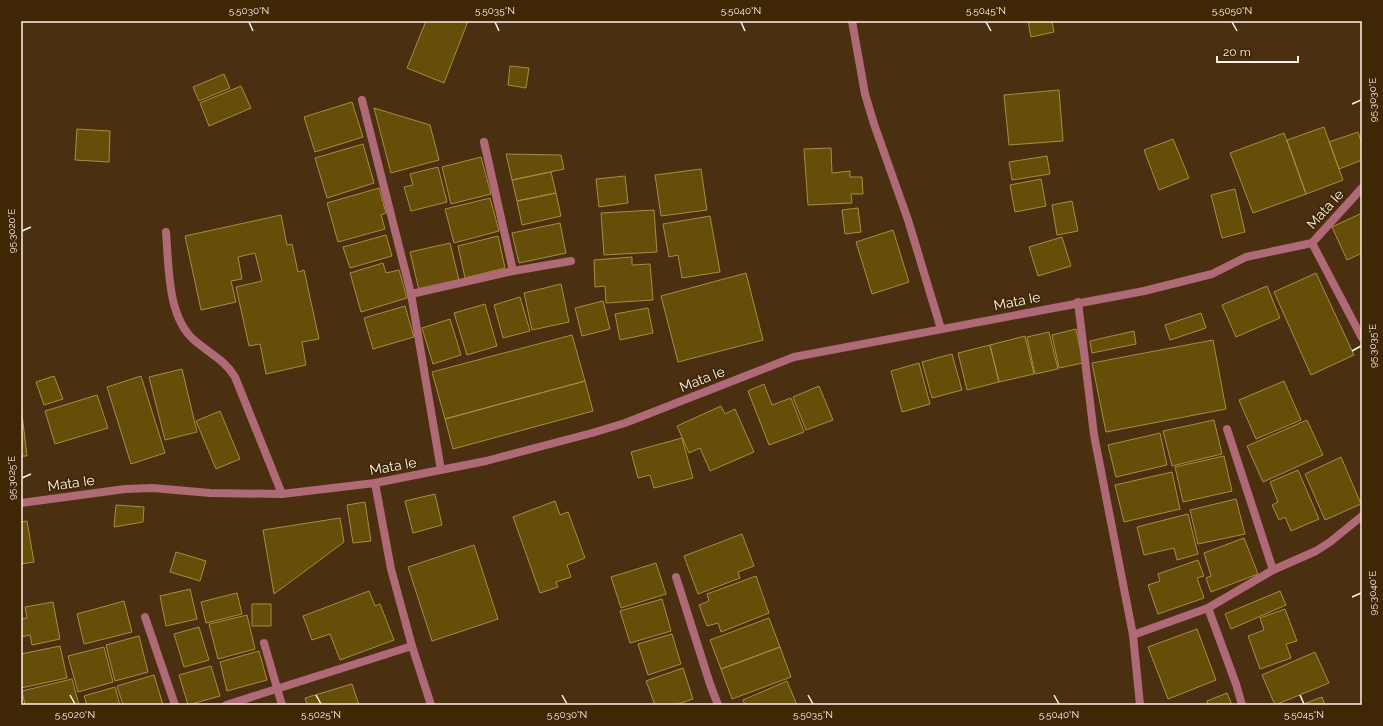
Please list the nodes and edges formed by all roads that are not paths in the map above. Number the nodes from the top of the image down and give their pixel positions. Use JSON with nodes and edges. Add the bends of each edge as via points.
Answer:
{"nodes":[{"id":1,"x":852,"y":21,"type":"edge"},
{"id":2,"x":362,"y":100,"type":"dead end"},
{"id":3,"x":484,"y":142,"type":"dead end"},
{"id":4,"x":1362,"y":188,"type":"edge"},
{"id":5,"x":166,"y":232,"type":"dead end"},
{"id":6,"x":1312,"y":243,"type":"junction"},
{"id":7,"x":571,"y":261,"type":"dead end"},
{"id":8,"x":513,"y":272,"type":"junction"},
{"id":9,"x":411,"y":294,"type":"junction"},
{"id":10,"x":1078,"y":302,"type":"junction"},
{"id":11,"x":941,"y":329,"type":"junction"},
{"id":12,"x":1362,"y":338,"type":"edge"},
{"id":13,"x":1227,"y":429,"type":"dead end"},
{"id":14,"x":441,"y":470,"type":"junction"},
{"id":15,"x":375,"y":483,"type":"junction"},
{"id":16,"x":282,"y":494,"type":"junction"},
{"id":17,"x":21,"y":503,"type":"edge"},
{"id":18,"x":1362,"y":516,"type":"edge"},
{"id":19,"x":1273,"y":570,"type":"junction"},
{"id":20,"x":676,"y":577,"type":"dead end"},
{"id":21,"x":1208,"y":608,"type":"junction"},
{"id":22,"x":146,"y":617,"type":"dead end"},
{"id":23,"x":1133,"y":634,"type":"junction"},
{"id":24,"x":264,"y":643,"type":"dead end"},
{"id":25,"x":412,"y":646,"type":"junction"},
{"id":26,"x":278,"y":688,"type":"junction"},
{"id":27,"x":175,"y":705,"type":"edge"},
{"id":28,"x":226,"y":705,"type":"edge"},
{"id":29,"x":282,"y":705,"type":"edge"},
{"id":30,"x":431,"y":705,"type":"edge"},
{"id":31,"x":718,"y":705,"type":"edge"},
{"id":32,"x":1140,"y":705,"type":"edge"},
{"id":33,"x":1242,"y":705,"type":"edge"}],
"edges":[{"from":1,"to":11,"type":"street","via":[[874,124],[908,220]]},
{"from":2,"to":9,"type":"street"},
{"from":3,"to":8,"type":"street"},
{"from":4,"to":6,"type":"street","name":"Mata Ie"},
{"from":5,"to":16,"type":"street","via":[[174,306],[179,318],[194,340],[229,367],[235,377]]},
{"from":6,"to":10,"type":"street","name":"Mata Ie","via":[[1246,257],[1212,274],[1144,291]]},
{"from":6,"to":12,"type":"street"},
{"from":7,"to":8,"type":"street"},
{"from":8,"to":9,"type":"street"},
{"from":9,"to":14,"type":"street"},
{"from":10,"to":11,"type":"street","name":"Mata Ie"},
{"from":10,"to":23,"type":"street","via":[[1094,435]]},
{"from":11,"to":14,"type":"street","name":"Mata Ie","via":[[794,357],[605,429]]},
{"from":13,"to":19,"type":"street"},
{"from":14,"to":15,"type":"street","name":"Mata Ie"},
{"from":15,"to":16,"type":"street","name":"Mata Ie"},
{"from":15,"to":25,"type":"street","via":[[391,569]]},
{"from":16,"to":17,"type":"street","name":"Mata Ie","via":[[210,493],[153,488],[125,489]]},
{"from":18,"to":19,"type":"street","via":[[1316,551]]},
{"from":19,"to":21,"type":"street"},
{"from":20,"to":31,"type":"street"},
{"from":21,"to":23,"type":"street"},
{"from":21,"to":33,"type":"street"},
{"from":22,"to":27,"type":"street"},
{"from":23,"to":32,"type":"street"},
{"from":24,"to":26,"type":"street"},
{"from":25,"to":26,"type":"street"},
{"from":25,"to":30,"type":"street"},
{"from":26,"to":28,"type":"street"},
{"from":26,"to":29,"type":"street"}]}
